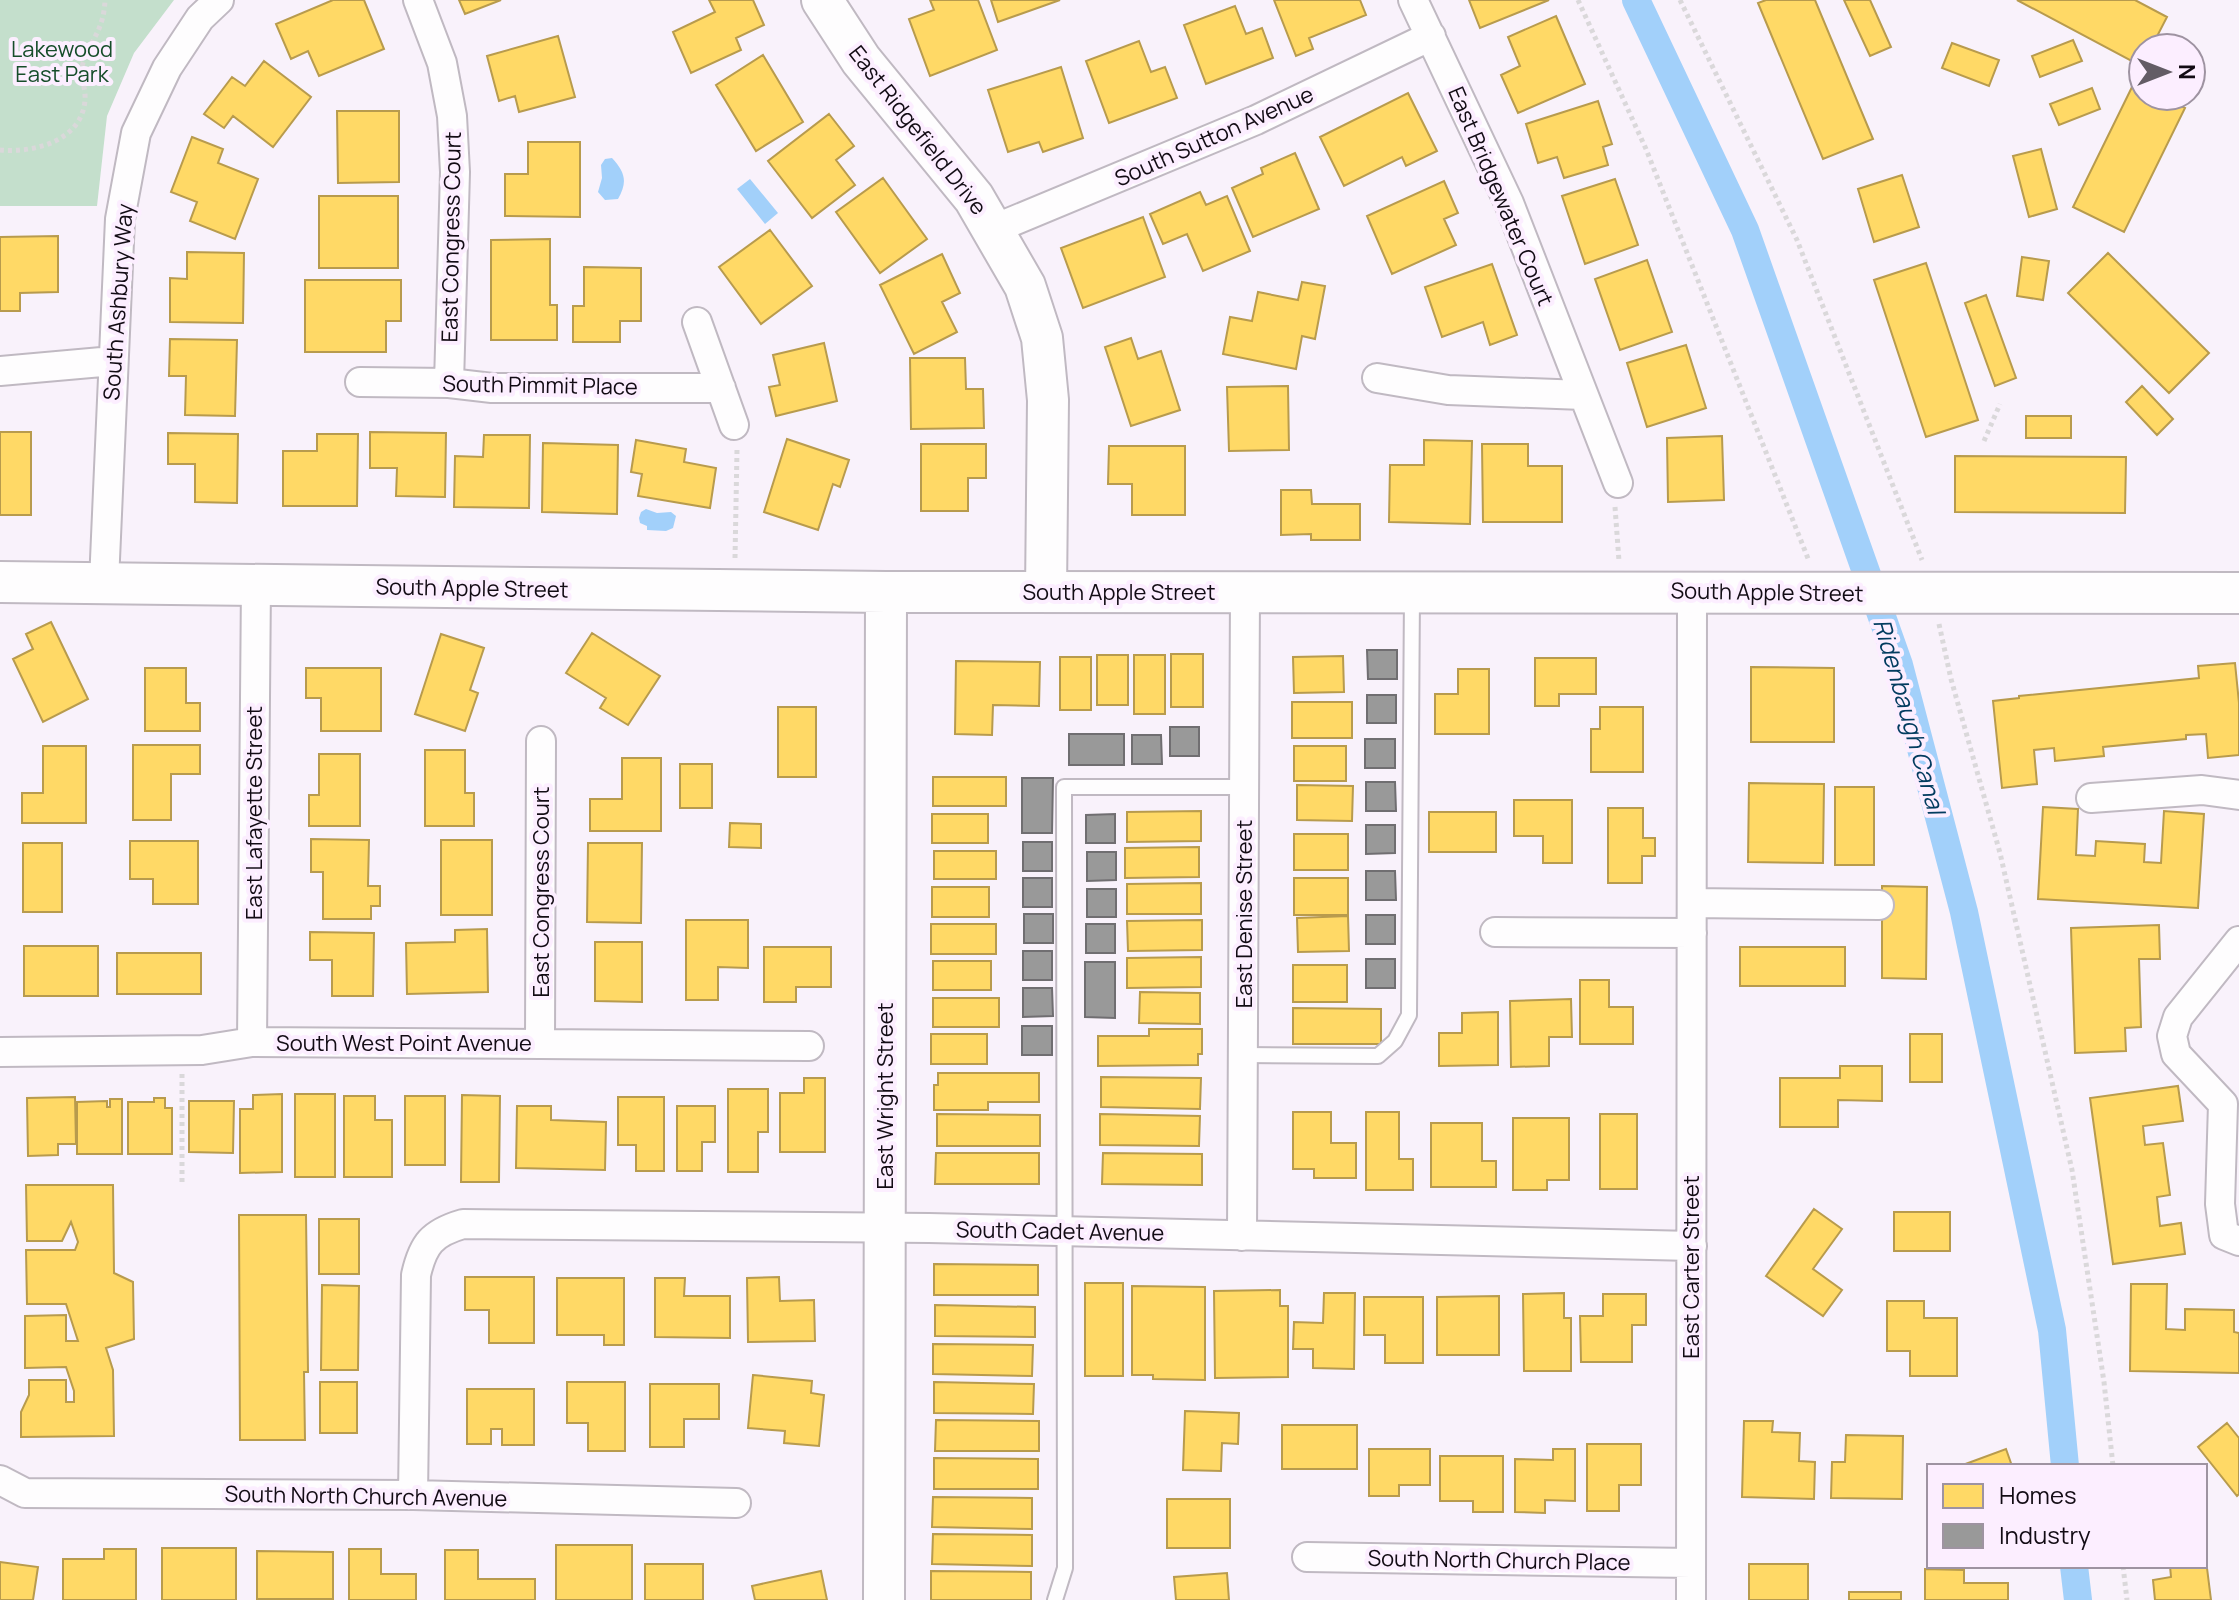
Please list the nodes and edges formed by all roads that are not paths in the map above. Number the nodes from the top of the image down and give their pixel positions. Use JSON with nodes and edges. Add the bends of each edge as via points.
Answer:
{"nodes":[{"id":1,"x":219,"y":0,"type":"edge"},
{"id":2,"x":418,"y":0,"type":"edge"},
{"id":3,"x":822,"y":0,"type":"edge"},
{"id":4,"x":1413,"y":0,"type":"edge"},
{"id":5,"x":1431,"y":36,"type":"junction"},
{"id":6,"x":994,"y":229,"type":"junction"},
{"id":7,"x":697,"y":322,"type":"dead end"},
{"id":8,"x":113,"y":361,"type":"junction"},
{"id":9,"x":0,"y":371,"type":"edge"},
{"id":10,"x":1377,"y":378,"type":"dead end"},
{"id":11,"x":360,"y":382,"type":"dead end"},
{"id":12,"x":449,"y":383,"type":"junction"},
{"id":13,"x":721,"y":388,"type":"junction"},
{"id":14,"x":1583,"y":395,"type":"junction"},
{"id":15,"x":734,"y":425,"type":"road end"},
{"id":16,"x":1616,"y":488,"type":"road end"},
{"id":17,"x":0,"y":582,"type":"edge"},
{"id":18,"x":104,"y":582,"type":"junction"},
{"id":19,"x":256,"y":583,"type":"junction"},
{"id":20,"x":1412,"y":591,"type":"junction"},
{"id":21,"x":1692,"y":591,"type":"junction"},
{"id":22,"x":886,"y":592,"type":"junction"},
{"id":23,"x":1046,"y":592,"type":"junction"},
{"id":24,"x":1245,"y":592,"type":"junction"},
{"id":25,"x":2239,"y":593,"type":"edge"},
{"id":26,"x":541,"y":741,"type":"dead end"},
{"id":27,"x":1244,"y":787,"type":"junction"},
{"id":28,"x":2239,"y":795,"type":"edge"},
{"id":29,"x":2091,"y":798,"type":"dead end"},
{"id":30,"x":1692,"y":903,"type":"junction"},
{"id":31,"x":1879,"y":905,"type":"dead end"},
{"id":32,"x":1495,"y":932,"type":"dead end"},
{"id":33,"x":1692,"y":933,"type":"junction"},
{"id":34,"x":2239,"y":941,"type":"edge"},
{"id":35,"x":252,"y":1042,"type":"junction"},
{"id":36,"x":540,"y":1043,"type":"junction"},
{"id":37,"x":809,"y":1046,"type":"dead end"},
{"id":38,"x":0,"y":1052,"type":"edge"},
{"id":39,"x":1243,"y":1055,"type":"junction"},
{"id":40,"x":2231,"y":1099,"type":"edge"},
{"id":41,"x":885,"y":1227,"type":"junction"},
{"id":42,"x":1065,"y":1231,"type":"junction"},
{"id":43,"x":1242,"y":1236,"type":"junction"},
{"id":44,"x":2232,"y":1238,"type":"edge"},
{"id":45,"x":1692,"y":1246,"type":"junction"},
{"id":46,"x":0,"y":1480,"type":"edge"},
{"id":47,"x":413,"y":1495,"type":"junction"},
{"id":48,"x":736,"y":1503,"type":"dead end"},
{"id":49,"x":1307,"y":1557,"type":"dead end"},
{"id":50,"x":1691,"y":1563,"type":"junction"},
{"id":51,"x":884,"y":1600,"type":"edge"},
{"id":52,"x":1055,"y":1600,"type":"edge"},
{"id":53,"x":1691,"y":1600,"type":"edge"}],
"edges":[{"from":1,"to":8,"type":"street","name":"South Ashbury Way","via":[[200,18],[167,68],[136,133],[120,219]]},
{"from":2,"to":12,"type":"street","name":"East Congress Court","via":[[442,63],[452,116]]},
{"from":3,"to":6,"type":"main road","name":"East Ridgefield Drive","via":[[861,60]]},
{"from":4,"to":5,"type":"street","name":"East Bridgewater Court"},
{"from":5,"to":6,"type":"street","name":"South Sutton Avenue","via":[[1256,120]]},
{"from":5,"to":14,"type":"street","name":"East Bridgewater Court","via":[[1509,203]]},
{"from":6,"to":23,"type":"main road","name":"East Ridgefield Drive","via":[[1025,286],[1042,338],[1048,400]]},
{"from":7,"to":13,"type":"street"},
{"from":8,"to":9,"type":"street"},
{"from":8,"to":18,"type":"street","name":"South Ashbury Way"},
{"from":10,"to":14,"type":"street","via":[[1448,390]]},
{"from":11,"to":12,"type":"street","name":"South Pimmit Place"},
{"from":12,"to":13,"type":"street","name":"South Pimmit Place","via":[[492,388]]},
{"from":13,"to":15,"type":"street"},
{"from":14,"to":16,"type":"street","name":"East Bridgewater Court"},
{"from":17,"to":18,"type":"main road","name":"South Apple Street"},
{"from":18,"to":19,"type":"main road","name":"South Apple Street"},
{"from":19,"to":22,"type":"main road","name":"South Apple Street"},
{"from":19,"to":35,"type":"street","name":"East Lafayette Street"},
{"from":20,"to":21,"type":"main road","name":"South Apple Street"},
{"from":20,"to":24,"type":"main road","name":"South Apple Street"},
{"from":20,"to":39,"type":"lane","via":[[1409,1015],[1395,1041],[1378,1056]]},
{"from":21,"to":25,"type":"main road","name":"South Apple Street"},
{"from":21,"to":30,"type":"street","name":"East Carter Street"},
{"from":22,"to":23,"type":"main road","name":"South Apple Street"},
{"from":22,"to":41,"type":"main road","name":"East Wright Street"},
{"from":23,"to":24,"type":"main road","name":"South Apple Street"},
{"from":24,"to":27,"type":"street","name":"East Denise Street"},
{"from":26,"to":36,"type":"street","name":"East Congress Court"},
{"from":27,"to":39,"type":"street","name":"East Denise Street"},
{"from":27,"to":42,"type":"lane","via":[[1064,787]]},
{"from":28,"to":29,"type":"street","via":[[2202,790]]},
{"from":30,"to":31,"type":"street"},
{"from":30,"to":33,"type":"street","name":"East Carter Street"},
{"from":32,"to":33,"type":"street"},
{"from":33,"to":45,"type":"street","name":"East Carter Street"},
{"from":34,"to":40,"type":"street","via":[[2178,1017],[2172,1036],[2176,1054]]},
{"from":35,"to":36,"type":"street","name":"South West Point Avenue"},
{"from":35,"to":38,"type":"street","name":"South West Point Avenue","via":[[202,1050]]},
{"from":36,"to":37,"type":"street","name":"South West Point Avenue"},
{"from":39,"to":43,"type":"street","name":"East Denise Street"},
{"from":40,"to":44,"type":"street","via":[[2220,1204]]},
{"from":41,"to":42,"type":"street","name":"South Cadet Avenue"},
{"from":41,"to":47,"type":"street","name":"South Cadet Avenue","via":[[463,1224],[445,1229],[420,1255],[416,1275]]},
{"from":41,"to":51,"type":"main road","name":"East Wright Street"},
{"from":42,"to":43,"type":"street","name":"South Cadet Avenue"},
{"from":42,"to":52,"type":"lane","via":[[1065,1568]]},
{"from":43,"to":45,"type":"street","name":"South Cadet Avenue"},
{"from":45,"to":50,"type":"street","name":"East Carter Street"},
{"from":46,"to":47,"type":"street","name":"South North Church Avenue","via":[[25,1493]]},
{"from":47,"to":48,"type":"street","name":"South North Church Avenue"},
{"from":49,"to":50,"type":"street","name":"South North Church Place"},
{"from":50,"to":53,"type":"street","name":"East Carter Street"}]}
